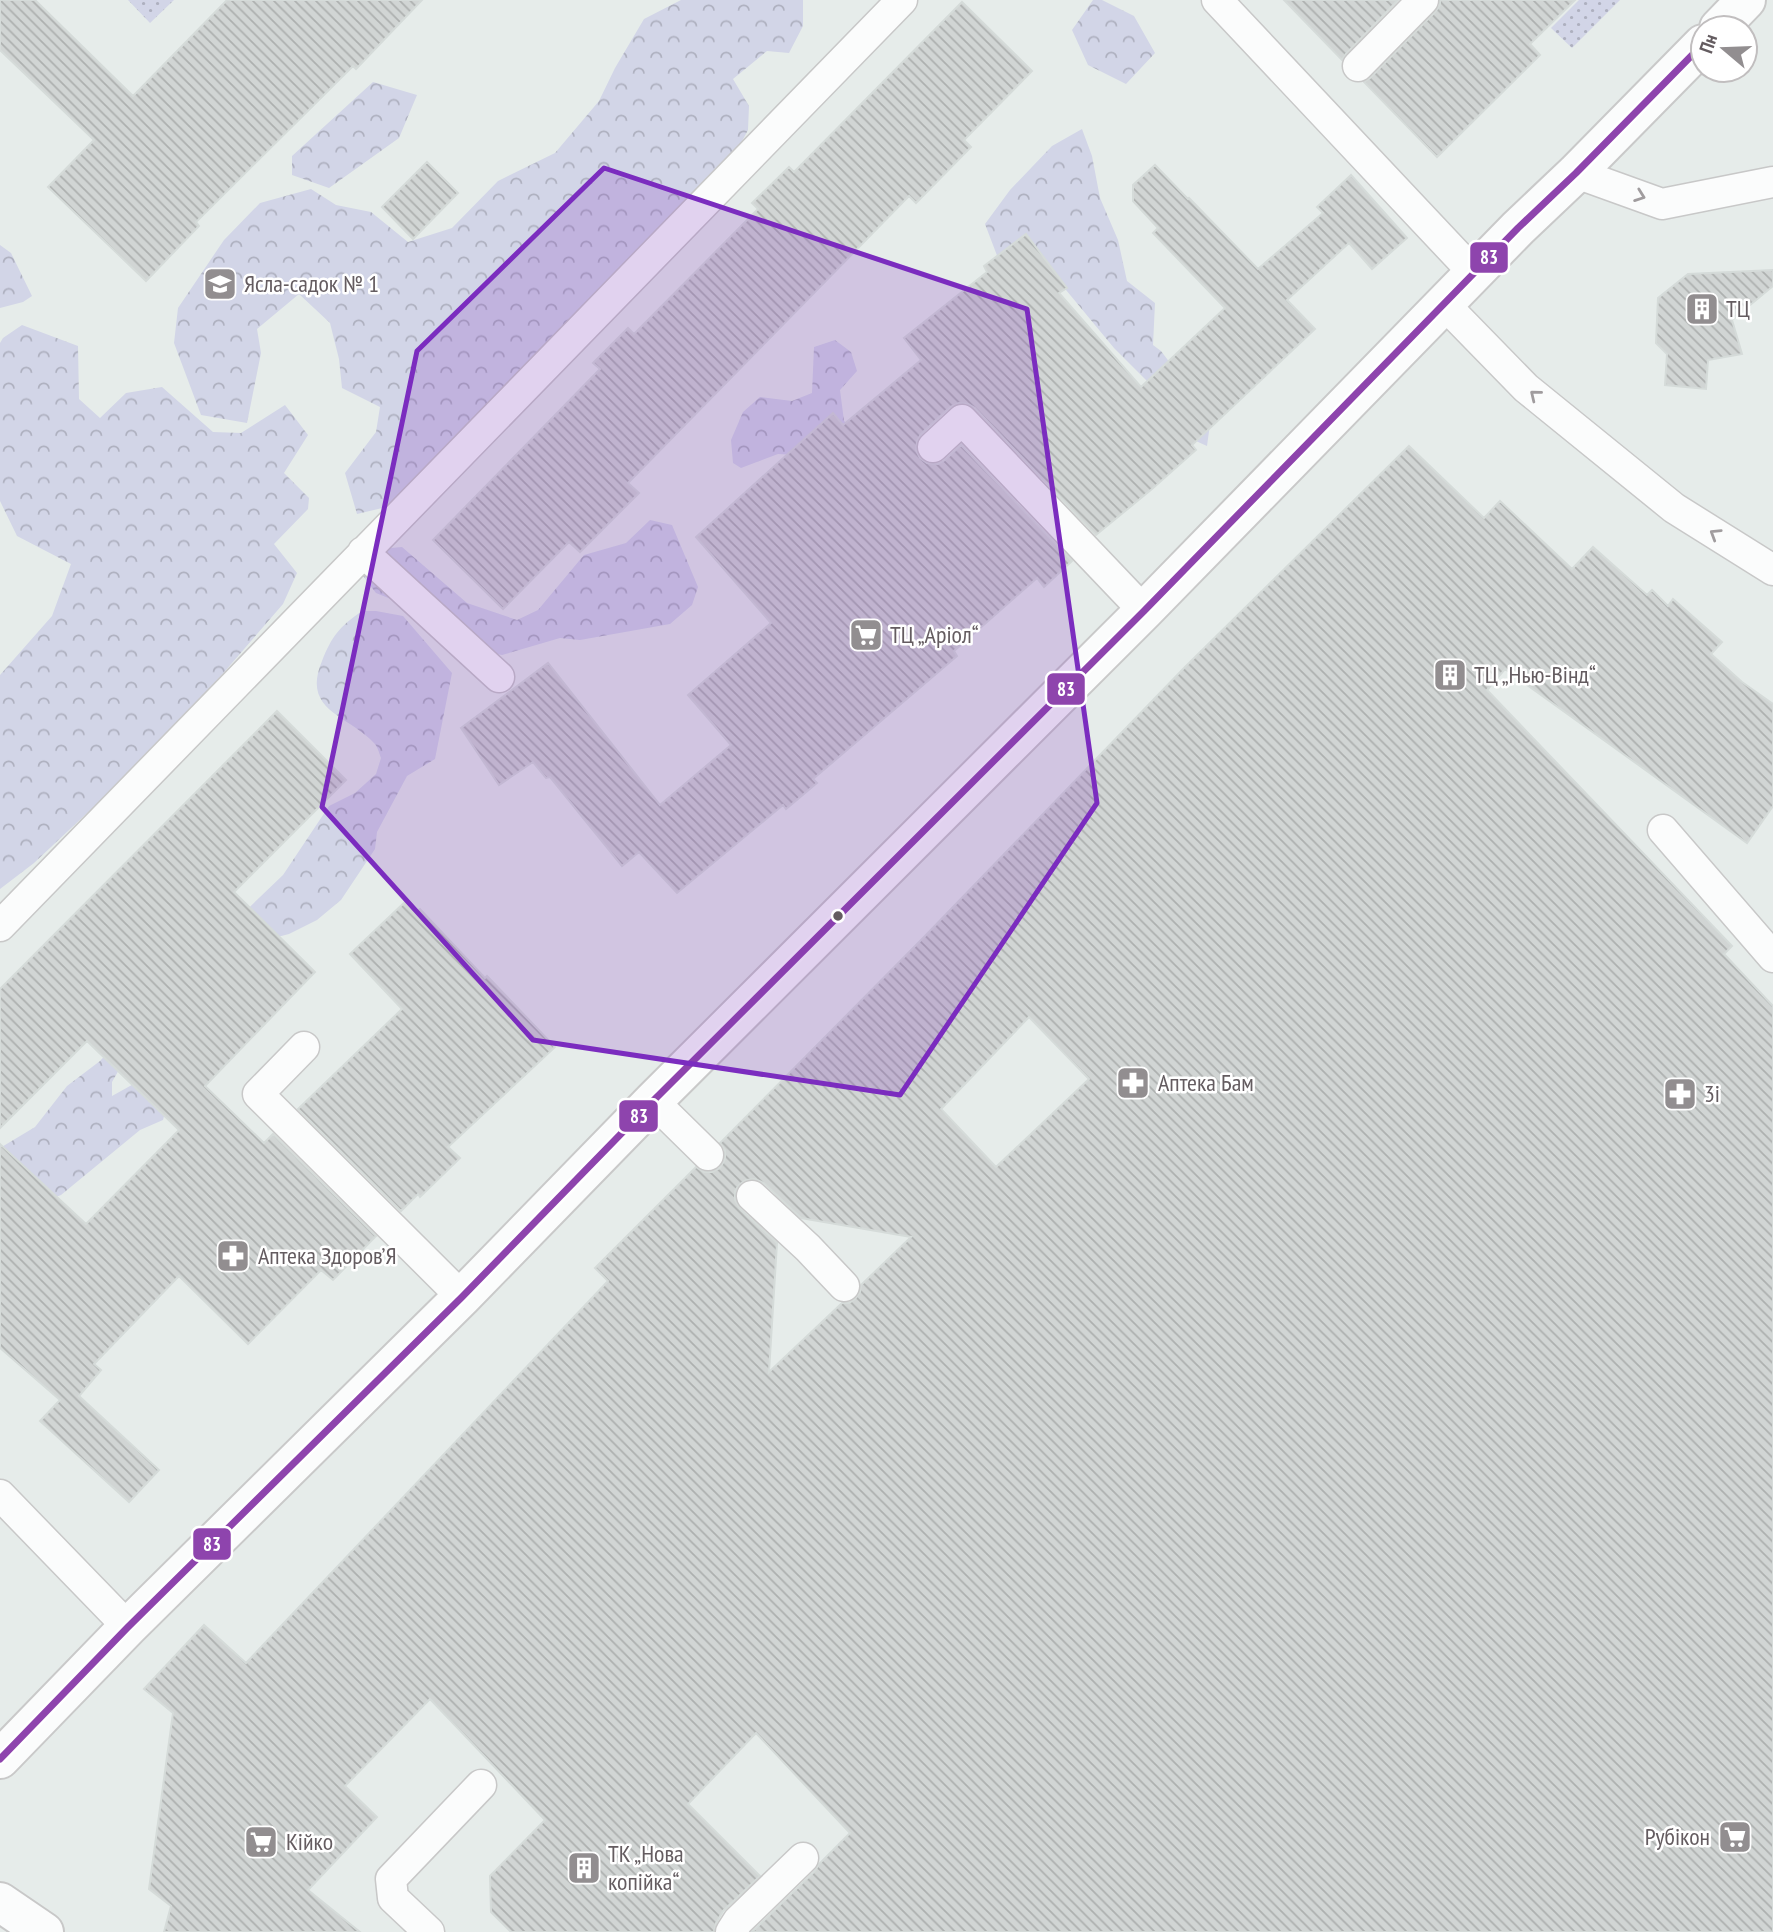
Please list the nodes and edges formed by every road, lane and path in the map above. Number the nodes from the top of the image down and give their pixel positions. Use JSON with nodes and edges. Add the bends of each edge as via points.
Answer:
{"nodes":[{"id":1,"x":902,"y":0,"type":"edge"},
{"id":2,"x":1217,"y":0,"type":"edge"},
{"id":3,"x":1423,"y":0,"type":"edge"},
{"id":4,"x":1746,"y":0,"type":"edge"},
{"id":5,"x":1732,"y":14,"type":"edge"},
{"id":6,"x":1689,"y":58,"type":"edge"},
{"id":7,"x":1358,"y":66,"type":"dead end"},
{"id":8,"x":1576,"y":173,"type":"junction"},
{"id":9,"x":1773,"y":182,"type":"edge"},
{"id":10,"x":1474,"y":273,"type":"junction"},
{"id":11,"x":1444,"y":304,"type":"junction"},
{"id":12,"x":933,"y":447,"type":"dead end"},
{"id":13,"x":363,"y":552,"type":"junction"},
{"id":14,"x":1773,"y":570,"type":"edge"},
{"id":15,"x":1144,"y":611,"type":"junction"},
{"id":16,"x":499,"y":677,"type":"dead end"},
{"id":17,"x":1663,"y":830,"type":"dead end"},
{"id":18,"x":0,"y":926,"type":"edge"},
{"id":19,"x":1773,"y":957,"type":"edge"},
{"id":20,"x":304,"y":1047,"type":"dead end"},
{"id":21,"x":653,"y":1101,"type":"junction"},
{"id":22,"x":708,"y":1155,"type":"dead end"},
{"id":23,"x":752,"y":1196,"type":"dead end"},
{"id":24,"x":844,"y":1286,"type":"dead end"},
{"id":25,"x":462,"y":1297,"type":"junction"},
{"id":26,"x":0,"y":1495,"type":"edge"},
{"id":27,"x":128,"y":1627,"type":"junction"},
{"id":28,"x":0,"y":1759,"type":"edge"},
{"id":29,"x":481,"y":1785,"type":"dead end"},
{"id":30,"x":803,"y":1858,"type":"dead end"},
{"id":31,"x":0,"y":1902,"type":"edge"},
{"id":32,"x":44,"y":1932,"type":"edge"},
{"id":33,"x":429,"y":1932,"type":"edge"},
{"id":34,"x":731,"y":1932,"type":"edge"}],
"edges":[{"from":1,"to":13,"type":"lane"},
{"from":2,"to":10,"type":"lane"},
{"from":3,"to":7,"type":"lane"},
{"from":4,"to":5,"type":"main road"},
{"from":6,"to":8,"type":"main road"},
{"from":8,"to":9,"type":"lane","one_way":true,"via":[[1662,204]]},
{"from":8,"to":10,"type":"main road"},
{"from":10,"to":11,"type":"main road"},
{"from":14,"to":11,"type":"lane","one_way":true,"via":[[1674,508],[1527,387]]},
{"from":11,"to":15,"type":"main road"},
{"from":12,"to":15,"type":"lane","via":[[962,420]]},
{"from":13,"to":16,"type":"lane"},
{"from":13,"to":18,"type":"lane"},
{"from":15,"to":21,"type":"main road"},
{"from":17,"to":19,"type":"lane"},
{"from":20,"to":25,"type":"lane","via":[[258,1094]]},
{"from":21,"to":22,"type":"lane"},
{"from":21,"to":25,"type":"main road"},
{"from":23,"to":24,"type":"lane"},
{"from":25,"to":27,"type":"main road"},
{"from":26,"to":27,"type":"lane"},
{"from":27,"to":28,"type":"main road"},
{"from":29,"to":33,"type":"lane","via":[[391,1879],[393,1898]]},
{"from":30,"to":34,"type":"lane"},
{"from":31,"to":32,"type":"main road"}]}
